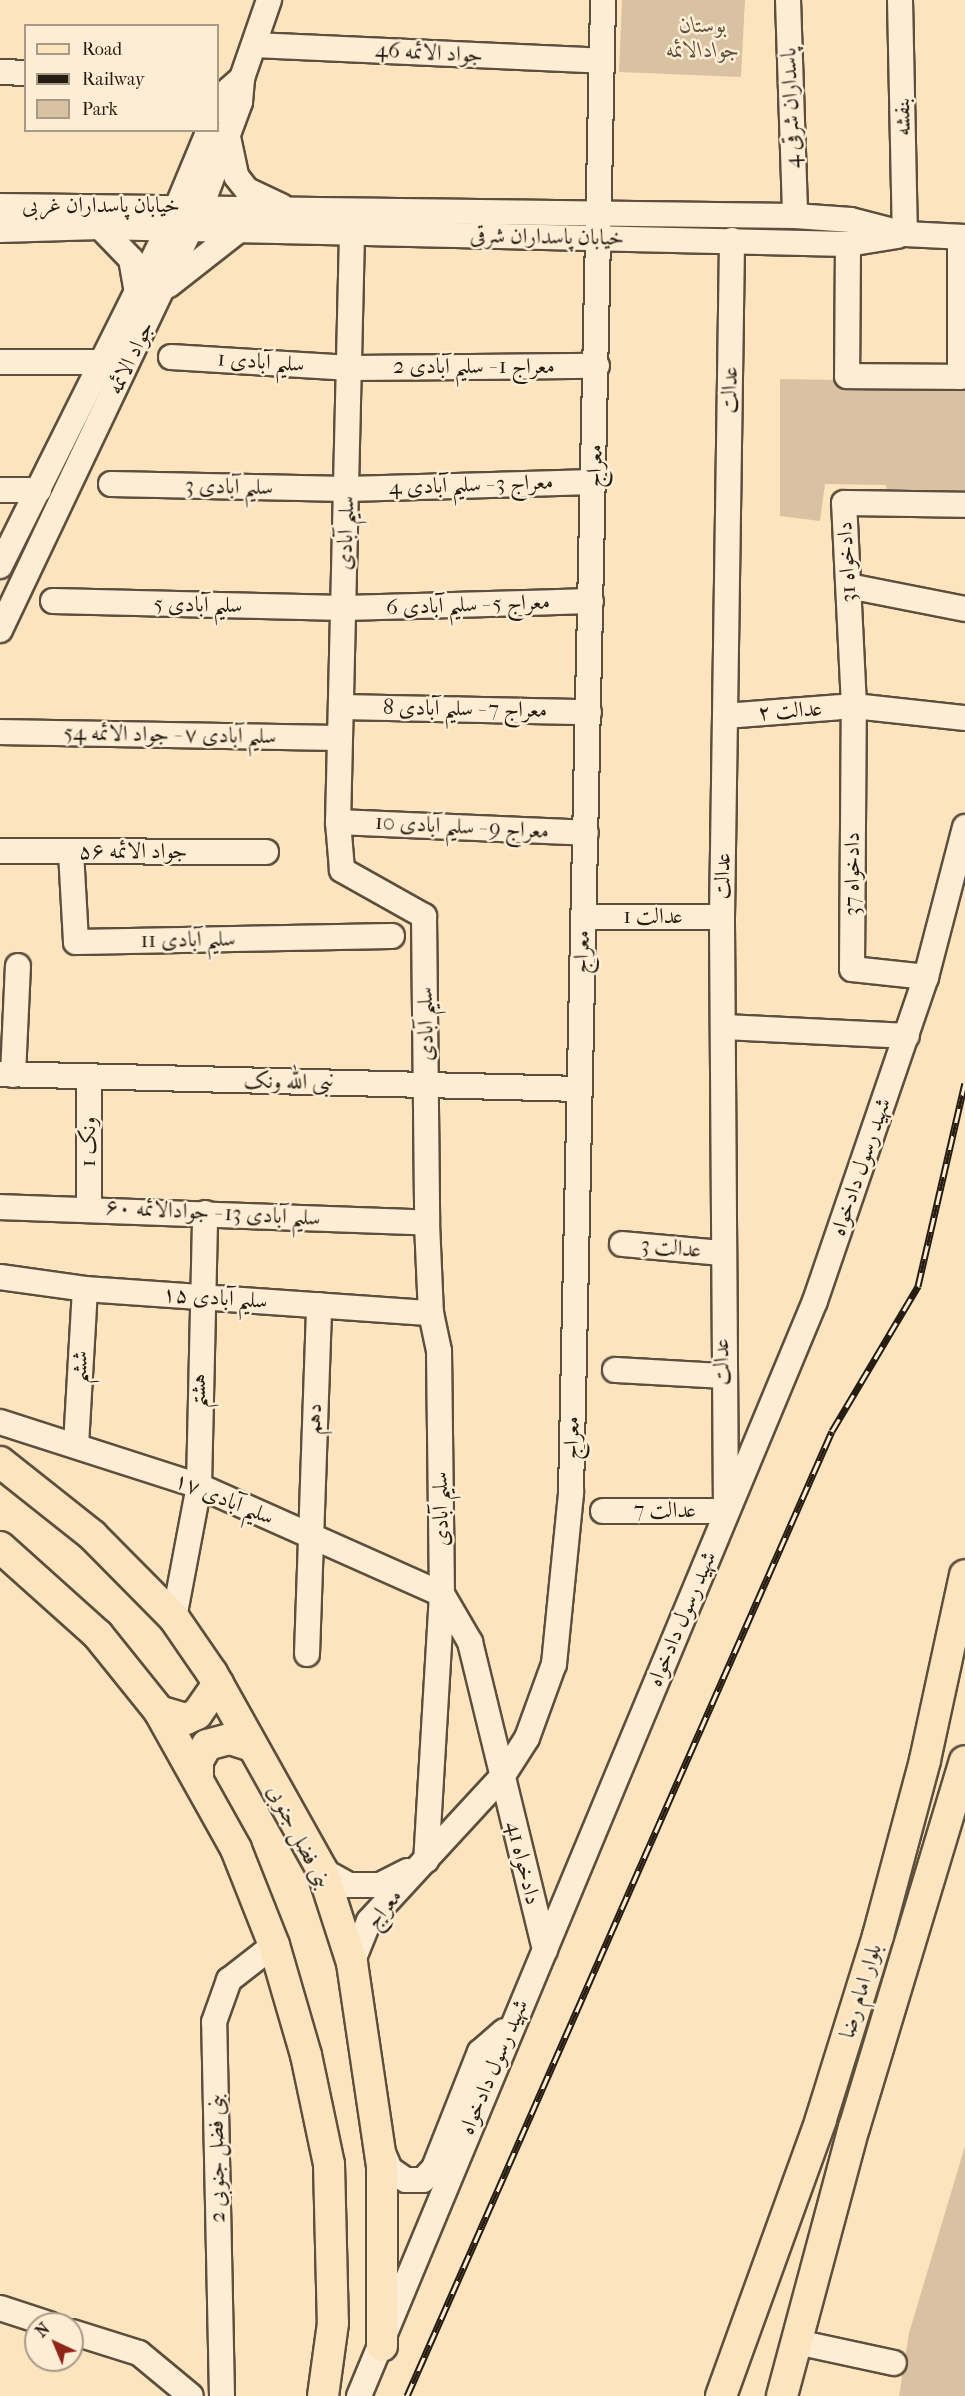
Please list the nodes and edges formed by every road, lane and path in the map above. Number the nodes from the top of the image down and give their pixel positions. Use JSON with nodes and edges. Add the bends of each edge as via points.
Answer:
{"nodes":[{"id":1,"x":269,"y":0,"type":"edge"},
{"id":2,"x":603,"y":0,"type":"edge"},
{"id":3,"x":788,"y":0,"type":"edge"},
{"id":4,"x":900,"y":0,"type":"edge"},
{"id":5,"x":255,"y":45,"type":"junction"},
{"id":6,"x":602,"y":61,"type":"junction"},
{"id":7,"x":0,"y":72,"type":"edge"},
{"id":8,"x":24,"y":73,"type":"edge"},
{"id":9,"x":219,"y":78,"type":"edge"},
{"id":10,"x":242,"y":78,"type":"junction"},
{"id":11,"x":219,"y":123,"type":"edge"},
{"id":12,"x":219,"y":127,"type":"edge"},
{"id":13,"x":215,"y":132,"type":"edge"},
{"id":14,"x":0,"y":206,"type":"edge"},
{"id":15,"x":189,"y":206,"type":"junction"},
{"id":16,"x":296,"y":210,"type":"junction"},
{"id":17,"x":795,"y":216,"type":"junction"},
{"id":18,"x":600,"y":226,"type":"junction"},
{"id":19,"x":100,"y":227,"type":"junction"},
{"id":20,"x":0,"y":230,"type":"edge"},
{"id":21,"x":178,"y":232,"type":"junction"},
{"id":22,"x":234,"y":234,"type":"junction"},
{"id":23,"x":352,"y":234,"type":"junction"},
{"id":24,"x":905,"y":234,"type":"junction"},
{"id":25,"x":963,"y":237,"type":"edge"},
{"id":26,"x":732,"y":240,"type":"junction"},
{"id":27,"x":848,"y":244,"type":"junction"},
{"id":28,"x":163,"y":290,"type":"junction"},
{"id":29,"x":137,"y":294,"type":"junction"},
{"id":30,"x":171,"y":357,"type":"dead end"},
{"id":31,"x":0,"y":362,"type":"edge"},
{"id":32,"x":101,"y":362,"type":"junction"},
{"id":33,"x":597,"y":366,"type":"junction"},
{"id":34,"x":351,"y":368,"type":"junction"},
{"id":35,"x":594,"y":482,"type":"junction"},
{"id":36,"x":111,"y":484,"type":"dead end"},
{"id":37,"x":347,"y":489,"type":"junction"},
{"id":38,"x":0,"y":490,"type":"edge"},
{"id":39,"x":39,"y":490,"type":"junction"},
{"id":40,"x":965,"y":505,"type":"edge"},
{"id":41,"x":0,"y":566,"type":"edge"},
{"id":42,"x":849,"y":586,"type":"junction"},
{"id":43,"x":53,"y":601,"type":"dead end"},
{"id":44,"x":591,"y":601,"type":"junction"},
{"id":45,"x":344,"y":609,"type":"junction"},
{"id":46,"x":965,"y":609,"type":"edge"},
{"id":47,"x":0,"y":630,"type":"edge"},
{"id":48,"x":854,"y":706,"type":"junction"},
{"id":49,"x":341,"y":707,"type":"junction"},
{"id":50,"x":589,"y":712,"type":"junction"},
{"id":51,"x":725,"y":716,"type":"junction"},
{"id":52,"x":965,"y":718,"type":"edge"},
{"id":53,"x":0,"y":732,"type":"edge"},
{"id":54,"x":340,"y":738,"type":"junction"},
{"id":55,"x":338,"y":822,"type":"junction"},
{"id":56,"x":965,"y":827,"type":"edge"},
{"id":57,"x":586,"y":833,"type":"junction"},
{"id":58,"x":0,"y":851,"type":"edge"},
{"id":59,"x":70,"y":852,"type":"junction"},
{"id":60,"x":266,"y":852,"type":"dead end"},
{"id":61,"x":584,"y":917,"type":"junction"},
{"id":62,"x":722,"y":917,"type":"junction"},
{"id":63,"x":392,"y":936,"type":"dead end"},
{"id":64,"x":18,"y":966,"type":"dead end"},
{"id":65,"x":926,"y":977,"type":"junction"},
{"id":66,"x":726,"y":1027,"type":"junction"},
{"id":67,"x":906,"y":1036,"type":"junction"},
{"id":68,"x":6,"y":1075,"type":"edge"},
{"id":69,"x":89,"y":1077,"type":"junction"},
{"id":70,"x":427,"y":1085,"type":"junction"},
{"id":71,"x":579,"y":1089,"type":"junction"},
{"id":72,"x":0,"y":1207,"type":"edge"},
{"id":73,"x":89,"y":1208,"type":"junction"},
{"id":74,"x":205,"y":1213,"type":"junction"},
{"id":75,"x":427,"y":1223,"type":"junction"},
{"id":76,"x":622,"y":1244,"type":"dead end"},
{"id":77,"x":721,"y":1253,"type":"junction"},
{"id":78,"x":0,"y":1277,"type":"edge"},
{"id":79,"x":85,"y":1289,"type":"junction"},
{"id":80,"x":200,"y":1296,"type":"junction"},
{"id":81,"x":319,"y":1305,"type":"junction"},
{"id":82,"x":430,"y":1313,"type":"junction"},
{"id":83,"x":615,"y":1370,"type":"dead end"},
{"id":84,"x":722,"y":1376,"type":"junction"},
{"id":85,"x":0,"y":1422,"type":"edge"},
{"id":86,"x":76,"y":1445,"type":"junction"},
{"id":87,"x":0,"y":1462,"type":"edge"},
{"id":88,"x":199,"y":1486,"type":"junction"},
{"id":89,"x":603,"y":1511,"type":"dead end"},
{"id":90,"x":726,"y":1511,"type":"junction"},
{"id":91,"x":308,"y":1533,"type":"junction"},
{"id":92,"x":0,"y":1547,"type":"edge"},
{"id":93,"x":965,"y":1575,"type":"edge"},
{"id":94,"x":442,"y":1594,"type":"junction"},
{"id":95,"x":174,"y":1618,"type":"junction"},
{"id":96,"x":308,"y":1654,"type":"dead end"},
{"id":97,"x":218,"y":1684,"type":"junction"},
{"id":98,"x":159,"y":1711,"type":"junction"},
{"id":99,"x":251,"y":1746,"type":"junction"},
{"id":100,"x":965,"y":1761,"type":"edge"},
{"id":101,"x":198,"y":1777,"type":"junction"},
{"id":102,"x":502,"y":1777,"type":"junction"},
{"id":103,"x":426,"y":1861,"type":"junction"},
{"id":104,"x":322,"y":1870,"type":"junction"},
{"id":105,"x":274,"y":1945,"type":"junction"},
{"id":106,"x":545,"y":1950,"type":"junction"},
{"id":107,"x":352,"y":1963,"type":"junction"},
{"id":108,"x":508,"y":2027,"type":"junction"},
{"id":109,"x":379,"y":2143,"type":"junction"},
{"id":110,"x":0,"y":2308,"type":"edge"},
{"id":111,"x":24,"y":2316,"type":"edge"},
{"id":112,"x":84,"y":2335,"type":"edge"},
{"id":113,"x":797,"y":2342,"type":"junction"},
{"id":114,"x":382,"y":2346,"type":"junction"},
{"id":115,"x":894,"y":2363,"type":"dead end"},
{"id":116,"x":191,"y":2396,"type":"edge"},
{"id":117,"x":222,"y":2396,"type":"edge"},
{"id":118,"x":323,"y":2396,"type":"edge"},
{"id":119,"x":359,"y":2396,"type":"edge"},
{"id":120,"x":721,"y":2396,"type":"edge"},
{"id":121,"x":782,"y":2396,"type":"edge"}],
"edges":[{"from":1,"to":5,"type":"street","name":"جواد الائمه"},
{"from":2,"to":6,"type":"street","name":"معراج"},
{"from":3,"to":17,"type":"street","name":"پاسداران شرقی 4"},
{"from":4,"to":24,"type":"street","name":"بنفشه"},
{"from":5,"to":6,"type":"street","name":"جواد الائمه 46"},
{"from":5,"to":10,"type":"street","name":"جواد الائمه"},
{"from":6,"to":18,"type":"street","name":"معراج"},
{"from":7,"to":8,"type":"street"},
{"from":9,"to":10,"type":"street"},
{"from":10,"to":11,"type":"street","name":"جواد الائمه","via":[[240,102]]},
{"from":12,"to":16,"type":"street","via":[[230,164],[247,190]]},
{"from":13,"to":15,"type":"street","name":"جواد الائمه"},
{"from":14,"to":15,"type":"street","name":"خیابان پاسداران غربی"},
{"from":15,"to":16,"type":"street","name":"خیابان پاسداران شرقی"},
{"from":15,"to":21,"type":"street","name":"جواد الائمه"},
{"from":16,"to":18,"type":"street","name":"خیابان پاسداران شرقی"},
{"from":17,"to":18,"type":"street","name":"خیابان پاسداران شرقی"},
{"from":17,"to":24,"type":"street","name":"خیابان پاسداران شرقی","via":[[851,220]]},
{"from":18,"to":23,"type":"street","name":"خیابان پاسداران شرقی"},
{"from":18,"to":26,"type":"street","name":"خیابان پاسداران شرقی"},
{"from":18,"to":33,"type":"street","name":"معراج"},
{"from":19,"to":20,"type":"street","name":"خیابان پاسداران غربی"},
{"from":19,"to":21,"type":"street","name":"خیابان پاسداران غربی"},
{"from":19,"to":29,"type":"street","via":[[131,259]]},
{"from":21,"to":22,"type":"street","name":"خیابان پاسداران شرقی"},
{"from":21,"to":28,"type":"street","name":"جواد الائمه"},
{"from":21,"to":29,"type":"street","name":"جواد الائمه"},
{"from":22,"to":23,"type":"street","name":"خیابان پاسداران شرقی"},
{"from":22,"to":28,"type":"street"},
{"from":23,"to":34,"type":"street","name":"سلیم آبادی"},
{"from":24,"to":25,"type":"street","name":"خیابان پاسداران شرقی"},
{"from":24,"to":27,"type":"street","name":"خیابان پاسداران شرقی"},
{"from":25,"to":27,"type":"street","via":[[960,377],[847,376]]},
{"from":26,"to":27,"type":"street","name":"خیابان پاسداران شرقی"},
{"from":26,"to":51,"type":"street","name":"عدالت"},
{"from":28,"to":47,"type":"street","name":"جواد الائمه"},
{"from":29,"to":32,"type":"street","name":"جواد الائمه"},
{"from":30,"to":34,"type":"street","name":"سلیم آبادی 1"},
{"from":31,"to":32,"type":"street"},
{"from":32,"to":39,"type":"street","name":"جواد الائمه"},
{"from":33,"to":34,"type":"street","name":"معراج 1 - سلیم آبادی 2"},
{"from":33,"to":35,"type":"street","name":"معراج"},
{"from":34,"to":37,"type":"street","name":"سلیم آبادی"},
{"from":35,"to":37,"type":"street","name":"معراج 3 - سلیم آبادی 4"},
{"from":35,"to":44,"type":"street","name":"معراج"},
{"from":36,"to":37,"type":"street","name":"سلیم آبادی 3"},
{"from":37,"to":45,"type":"street","name":"سلیم آبادی"},
{"from":38,"to":39,"type":"street"},
{"from":39,"to":41,"type":"street","name":"جواد الائمه"},
{"from":40,"to":42,"type":"street","name":"دادخواه 31","via":[[844,503]]},
{"from":42,"to":46,"type":"street"},
{"from":42,"to":48,"type":"street","name":"دادخواه 31"},
{"from":43,"to":45,"type":"street","name":"سلیم آبادی 5"},
{"from":44,"to":45,"type":"street","name":"معراج 5 - سلیم آبادی 6"},
{"from":44,"to":50,"type":"street","name":"معراج"},
{"from":45,"to":49,"type":"street","name":"سلیم آبادی"},
{"from":48,"to":51,"type":"street","name":"عدالت ۲"},
{"from":48,"to":52,"type":"street","name":"عدالت ۲"},
{"from":48,"to":65,"type":"street","name":"دادخواه 37","via":[[852,969]]},
{"from":49,"to":50,"type":"street","name":"معراج 7 - سلیم آبادی 8"},
{"from":49,"to":54,"type":"street","name":"سلیم آبادی"},
{"from":50,"to":57,"type":"street","name":"معراج"},
{"from":51,"to":62,"type":"street","name":"عدالت"},
{"from":53,"to":54,"type":"street","name":"سلیم آبادی ۷ - جواد الائمه 54"},
{"from":54,"to":55,"type":"street","name":"سلیم آبادی"},
{"from":55,"to":57,"type":"street","name":"معراج 9 - سلیم آبادی 10"},
{"from":55,"to":70,"type":"street","name":"سلیم آبادی","via":[[342,870],[424,916]]},
{"from":56,"to":65,"type":"street","name":"شهید رسول دادخواه"},
{"from":57,"to":61,"type":"street","name":"معراج"},
{"from":58,"to":59,"type":"street","name":"جواد الائمه ۵۶"},
{"from":59,"to":60,"type":"street","name":"جواد الائمه ۵۶"},
{"from":59,"to":63,"type":"street","name":"سلیم آبادی 11","via":[[76,942]]},
{"from":61,"to":62,"type":"street","name":"عدالت 1"},
{"from":61,"to":71,"type":"street","name":"معراج"},
{"from":62,"to":66,"type":"street","name":"عدالت"},
{"from":64,"to":68,"type":"street"},
{"from":65,"to":67,"type":"street","name":"شهید رسول دادخواه"},
{"from":66,"to":67,"type":"street"},
{"from":66,"to":77,"type":"street","name":"عدالت"},
{"from":67,"to":90,"type":"street","name":"شهید رسول دادخواه","via":[[815,1301]]},
{"from":68,"to":69,"type":"street","name":"نبی الله ونک"},
{"from":69,"to":70,"type":"street","name":"نبی الله ونک"},
{"from":69,"to":73,"type":"street","name":"ونک 1"},
{"from":70,"to":71,"type":"street","name":"نبی الله ونک"},
{"from":70,"to":75,"type":"street","name":"سلیم آبادی"},
{"from":71,"to":102,"type":"street","name":"معراج","via":[[571,1493],[554,1664],[527,1738]]},
{"from":72,"to":73,"type":"street","name":"سلیم آبادی 13 - جوادالائمه ۶۰"},
{"from":73,"to":74,"type":"street","name":"سلیم آبادی 13 - جوادالائمه ۶۰"},
{"from":74,"to":75,"type":"street","name":"سلیم آبادی 13 - جوادالائمه ۶۰"},
{"from":74,"to":80,"type":"street","name":"هشتم"},
{"from":75,"to":82,"type":"street","name":"سلیم آبادی"},
{"from":76,"to":77,"type":"street","name":"عدالت 3"},
{"from":77,"to":84,"type":"street","name":"عدالت"},
{"from":78,"to":79,"type":"street","name":"سلیم آبادی ۱۵"},
{"from":79,"to":80,"type":"street","name":"سلیم آبادی ۱۵"},
{"from":79,"to":86,"type":"street","name":"ششم"},
{"from":80,"to":81,"type":"street","name":"سلیم آبادی ۱۵"},
{"from":80,"to":88,"type":"street","name":"هشتم"},
{"from":81,"to":82,"type":"street","name":"سلیم آبادی ۱۵"},
{"from":81,"to":91,"type":"street","name":"دهم"},
{"from":82,"to":94,"type":"street","name":"سلیم آبادی","via":[[439,1351]]},
{"from":83,"to":84,"type":"street"},
{"from":84,"to":90,"type":"street","name":"عدالت"},
{"from":85,"to":86,"type":"street","name":"سلیم آبادی ۱۷"},
{"from":86,"to":88,"type":"street","name":"سلیم آبادی ۱۷"},
{"from":87,"to":95,"type":"main road","name":"بنی فضل جنوبی","via":[[92,1535]]},
{"from":88,"to":91,"type":"street","name":"سلیم آبادی ۱۷"},
{"from":88,"to":95,"type":"street","name":"هشتم"},
{"from":89,"to":90,"type":"street","name":"عدالت 7"},
{"from":90,"to":106,"type":"street","name":"شهید رسول دادخواه"},
{"from":91,"to":94,"type":"street","name":"سلیم آبادی ۱۷"},
{"from":91,"to":96,"type":"street","name":"دهم"},
{"from":92,"to":98,"type":"main road","via":[[98,1635]]},
{"from":93,"to":120,"type":"main road","name":"بلوار امام رضا","via":[[925,1760],[878,1936],[821,2119]]},
{"from":94,"to":102,"type":"street","name":"دادخواه 41","via":[[470,1642]]},
{"from":94,"to":103,"type":"street","name":"سلیم آبادی"},
{"from":95,"to":97,"type":"main road","name":"بنی فضل جنوبی"},
{"from":97,"to":98,"type":"main road","via":[[197,1714],[186,1719]]},
{"from":97,"to":99,"type":"main road","name":"بنی فضل جنوبی"},
{"from":98,"to":101,"type":"main road"},
{"from":99,"to":101,"type":"main road","via":[[230,1739],[207,1745],[198,1761]]},
{"from":99,"to":104,"type":"main road","name":"بنی فضل جنوبی"},
{"from":100,"to":113,"type":"main road","name":"بلوار امام رضا","via":[[854,2128]]},
{"from":101,"to":105,"type":"main road","via":[[236,1849]]},
{"from":102,"to":103,"type":"street","name":"معراج"},
{"from":102,"to":106,"type":"street","name":"دادخواه 41"},
{"from":103,"to":104,"type":"street","name":"معراج","via":[[380,1886],[349,1885]]},
{"from":103,"to":107,"type":"street","name":"معراج","via":[[369,1921]]},
{"from":104,"to":107,"type":"main road","name":"بنی فضل جنوبی"},
{"from":105,"to":117,"type":"street","name":"بنی فضل جنوبی 2","via":[[229,1980],[214,2022]]},
{"from":105,"to":118,"type":"main road","via":[[306,2055],[329,2164],[333,2323]]},
{"from":106,"to":108,"type":"street","name":"شهید رسول دادخواه"},
{"from":107,"to":109,"type":"main road","name":"بنی فضل جنوبی"},
{"from":108,"to":109,"type":"street","via":[[480,2052],[434,2168],[423,2180],[406,2180],[390,2169]]},
{"from":108,"to":114,"type":"street","name":"شهید رسول دادخواه"},
{"from":109,"to":114,"type":"main road","name":"بنی فضل جنوبی"},
{"from":110,"to":111,"type":"street"},
{"from":112,"to":116,"type":"street","via":[[140,2353]]},
{"from":113,"to":115,"type":"street"},
{"from":113,"to":121,"type":"main road","name":"بلوار امام رضا"},
{"from":114,"to":119,"type":"street","name":"شهید رسول دادخواه"}]}
